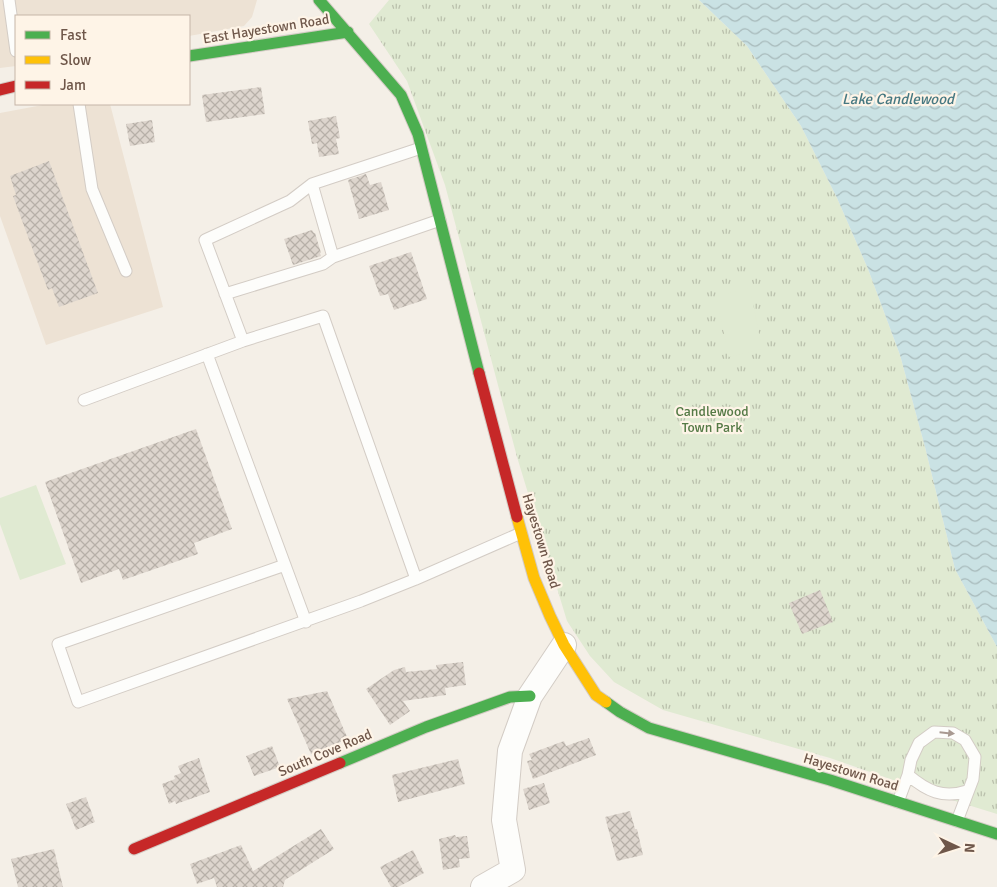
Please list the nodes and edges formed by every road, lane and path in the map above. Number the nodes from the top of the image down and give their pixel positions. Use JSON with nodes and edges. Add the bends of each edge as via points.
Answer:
{"nodes":[{"id":1,"x":9,"y":0,"type":"edge"},
{"id":2,"x":319,"y":0,"type":"edge"},
{"id":3,"x":348,"y":32,"type":"junction"},
{"id":4,"x":15,"y":44,"type":"edge"},
{"id":5,"x":190,"y":56,"type":"edge"},
{"id":6,"x":15,"y":86,"type":"edge"},
{"id":7,"x":0,"y":90,"type":"edge"},
{"id":8,"x":79,"y":105,"type":"edge"},
{"id":9,"x":421,"y":148,"type":"junction"},
{"id":10,"x":312,"y":184,"type":"junction"},
{"id":11,"x":440,"y":220,"type":"junction"},
{"id":12,"x":333,"y":257,"type":"junction"},
{"id":13,"x":126,"y":272,"type":"dead end"},
{"id":14,"x":226,"y":294,"type":"junction"},
{"id":15,"x":243,"y":341,"type":"junction"},
{"id":16,"x":207,"y":354,"type":"junction"},
{"id":17,"x":84,"y":400,"type":"dead end"},
{"id":18,"x":521,"y":533,"type":"junction"},
{"id":19,"x":285,"y":565,"type":"junction"},
{"id":20,"x":416,"y":579,"type":"junction"},
{"id":21,"x":306,"y":622,"type":"junction"},
{"id":22,"x":564,"y":645,"type":"junction"},
{"id":23,"x":530,"y":696,"type":"junction"},
{"id":24,"x":908,"y":775,"type":"junction"},
{"id":25,"x":967,"y":791,"type":"junction"},
{"id":26,"x":898,"y":802,"type":"junction"},
{"id":27,"x":958,"y":821,"type":"junction"},
{"id":28,"x":997,"y":834,"type":"edge"},
{"id":29,"x":134,"y":849,"type":"dead end"},
{"id":30,"x":515,"y":878,"type":"edge"},
{"id":31,"x":483,"y":887,"type":"edge"}],
"edges":[{"from":1,"to":4,"type":"lane"},
{"from":2,"to":3,"type":"street","name":"Hayestown Road"},
{"from":3,"to":5,"type":"street","name":"East Hayestown Road"},
{"from":3,"to":9,"type":"street","name":"Hayestown Road","via":[[401,95]]},
{"from":6,"to":7,"type":"street"},
{"from":8,"to":13,"type":"lane","via":[[92,189]]},
{"from":9,"to":10,"type":"lane"},
{"from":9,"to":11,"type":"street","name":"Hayestown Road"},
{"from":10,"to":12,"type":"lane"},
{"from":10,"to":14,"type":"lane","via":[[290,200],[206,240]]},
{"from":11,"to":12,"type":"lane"},
{"from":11,"to":18,"type":"street","name":"Hayestown Road"},
{"from":12,"to":14,"type":"lane","via":[[323,264]]},
{"from":14,"to":15,"type":"lane"},
{"from":15,"to":16,"type":"lane"},
{"from":15,"to":20,"type":"lane","via":[[323,316]]},
{"from":16,"to":17,"type":"lane"},
{"from":16,"to":19,"type":"lane"},
{"from":18,"to":20,"type":"lane"},
{"from":18,"to":22,"type":"street","name":"Hayestown Road","via":[[534,578]]},
{"from":19,"to":21,"type":"lane"},
{"from":19,"to":21,"type":"lane","via":[[58,644],[78,702]]},
{"from":20,"to":21,"type":"lane"},
{"from":22,"to":23,"type":"street"},
{"from":22,"to":26,"type":"street","name":"Hayestown Road","via":[[596,695],[649,728]]},
{"from":23,"to":29,"type":"street","name":"South Cove Road","via":[[510,697],[426,727]]},
{"from":23,"to":30,"type":"street","via":[[510,752],[504,820]]},
{"from":24,"to":25,"type":"lane","via":[[933,792],[955,795]]},
{"from":24,"to":25,"type":"lane","one_way":true,"via":[[919,743],[934,732],[953,733],[965,740],[974,757],[973,779]]},
{"from":24,"to":26,"type":"lane"},
{"from":25,"to":27,"type":"lane"},
{"from":26,"to":27,"type":"street","name":"Hayestown Road"},
{"from":27,"to":28,"type":"street","name":"Hayestown Road"},
{"from":30,"to":31,"type":"street"}]}
